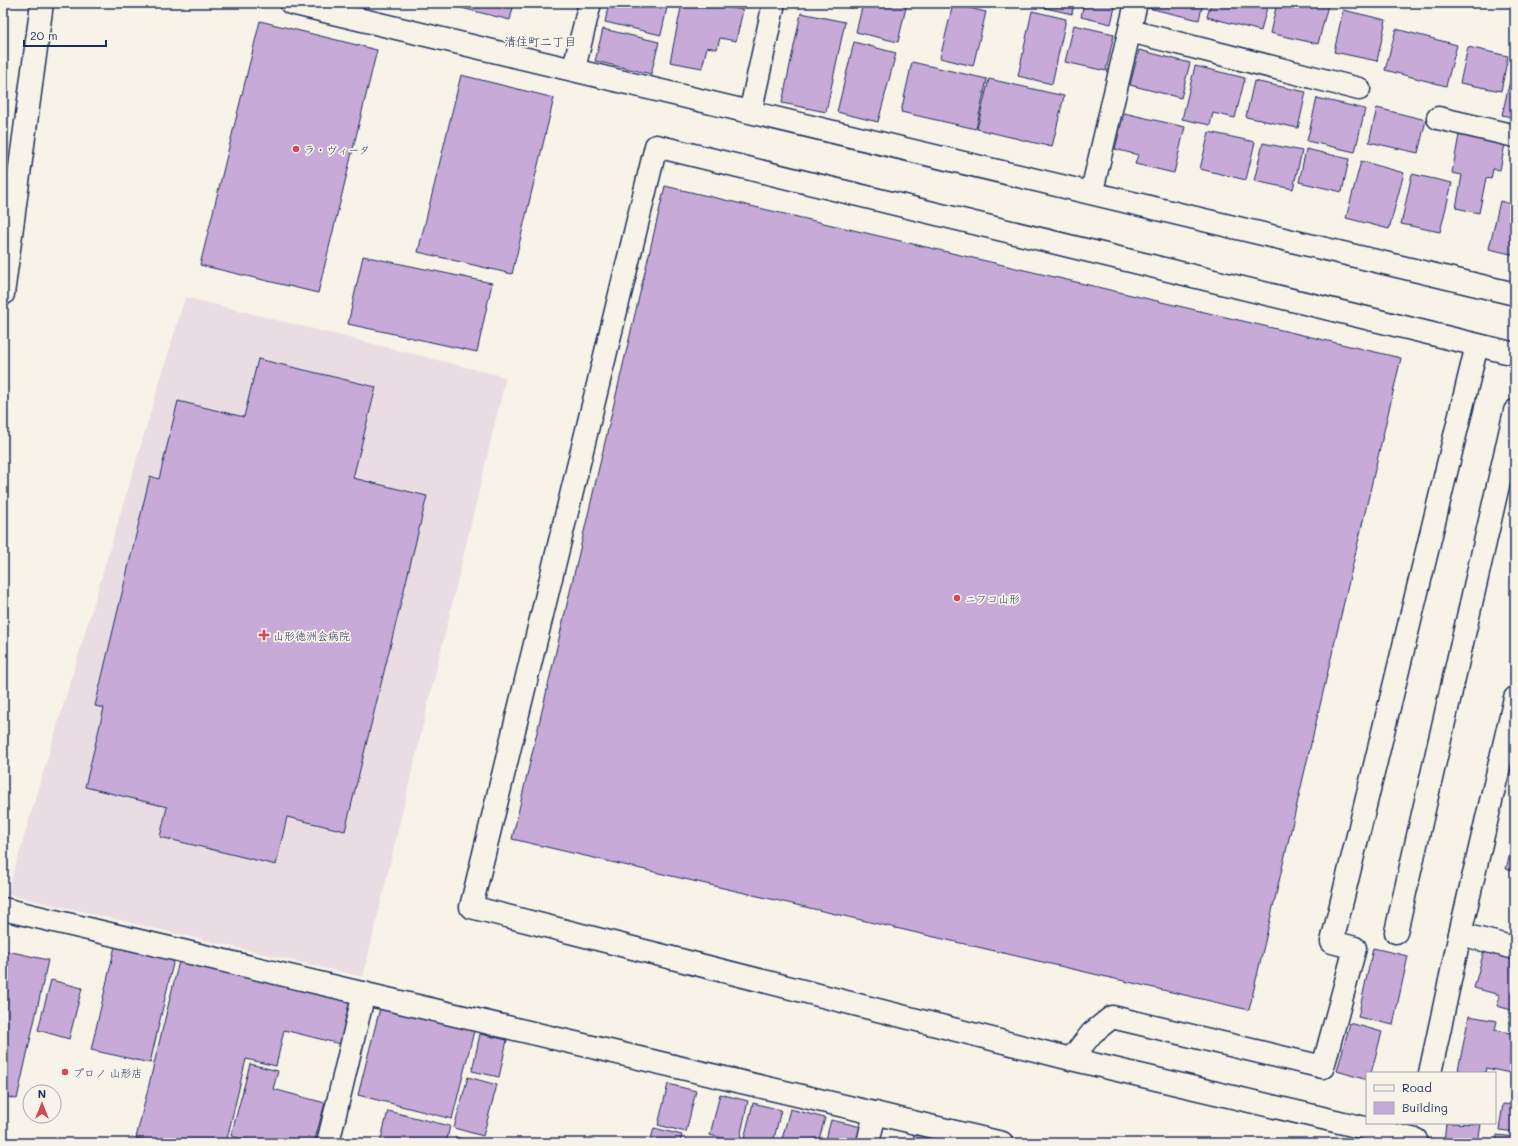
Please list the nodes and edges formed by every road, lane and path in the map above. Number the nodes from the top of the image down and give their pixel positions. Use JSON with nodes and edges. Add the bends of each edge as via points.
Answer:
{"nodes":[{"id":1,"x":42,"y":3,"type":"edge"},
{"id":2,"x":291,"y":3,"type":"edge"},
{"id":3,"x":590,"y":3,"type":"edge"},
{"id":4,"x":774,"y":3,"type":"edge"},
{"id":5,"x":1136,"y":3,"type":"edge"},
{"id":6,"x":1130,"y":31,"type":"junction"},
{"id":7,"x":574,"y":68,"type":"junction"},
{"id":8,"x":1359,"y":89,"type":"dead end"},
{"id":9,"x":750,"y":109,"type":"junction"},
{"id":10,"x":1438,"y":118,"type":"dead end"},
{"id":11,"x":1515,"y":136,"type":"edge"},
{"id":12,"x":1092,"y":191,"type":"junction"},
{"id":13,"x":5,"y":270,"type":"edge"},
{"id":14,"x":3,"y":294,"type":"edge"},
{"id":15,"x":1515,"y":294,"type":"edge"},
{"id":16,"x":1477,"y":345,"type":"junction"},
{"id":17,"x":1515,"y":354,"type":"edge"},
{"id":18,"x":1515,"y":411,"type":"edge"},
{"id":19,"x":1515,"y":698,"type":"edge"},
{"id":20,"x":3,"y":909,"type":"edge"},
{"id":21,"x":1396,"y":932,"type":"dead end"},
{"id":22,"x":1460,"y":934,"type":"junction"},
{"id":23,"x":1515,"y":948,"type":"edge"},
{"id":24,"x":364,"y":993,"type":"junction"},
{"id":25,"x":1071,"y":1059,"type":"junction"},
{"id":26,"x":1430,"y":1072,"type":"edge"},
{"id":27,"x":875,"y":1113,"type":"junction"},
{"id":28,"x":1366,"y":1124,"type":"edge"},
{"id":29,"x":1367,"y":1124,"type":"edge"},
{"id":30,"x":1417,"y":1135,"type":"edge"},
{"id":31,"x":328,"y":1143,"type":"edge"},
{"id":32,"x":868,"y":1143,"type":"edge"},
{"id":33,"x":1002,"y":1143,"type":"edge"}],
"edges":[{"from":1,"to":13,"type":"street"},
{"from":2,"to":7,"type":"street"},
{"from":3,"to":7,"type":"street"},
{"from":4,"to":9,"type":"street"},
{"from":5,"to":6,"type":"street"},
{"from":6,"to":8,"type":"street"},
{"from":6,"to":12,"type":"street"},
{"from":7,"to":9,"type":"street"},
{"from":9,"to":12,"type":"street"},
{"from":10,"to":11,"type":"street"},
{"from":12,"to":15,"type":"street"},
{"from":13,"to":14,"type":"street"},
{"from":16,"to":17,"type":"street"},
{"from":16,"to":25,"type":"street","via":[[1332,942],[1355,948],[1322,1067],[1112,1017],[1092,1033]]},
{"from":16,"to":25,"type":"street","via":[[656,146],[471,907]]},
{"from":18,"to":21,"type":"street"},
{"from":19,"to":22,"type":"street"},
{"from":20,"to":24,"type":"street"},
{"from":22,"to":23,"type":"street"},
{"from":22,"to":26,"type":"street"},
{"from":24,"to":27,"type":"street"},
{"from":24,"to":31,"type":"street"},
{"from":25,"to":28,"type":"street"},
{"from":27,"to":32,"type":"street"},
{"from":27,"to":33,"type":"street"},
{"from":29,"to":30,"type":"street"}]}
